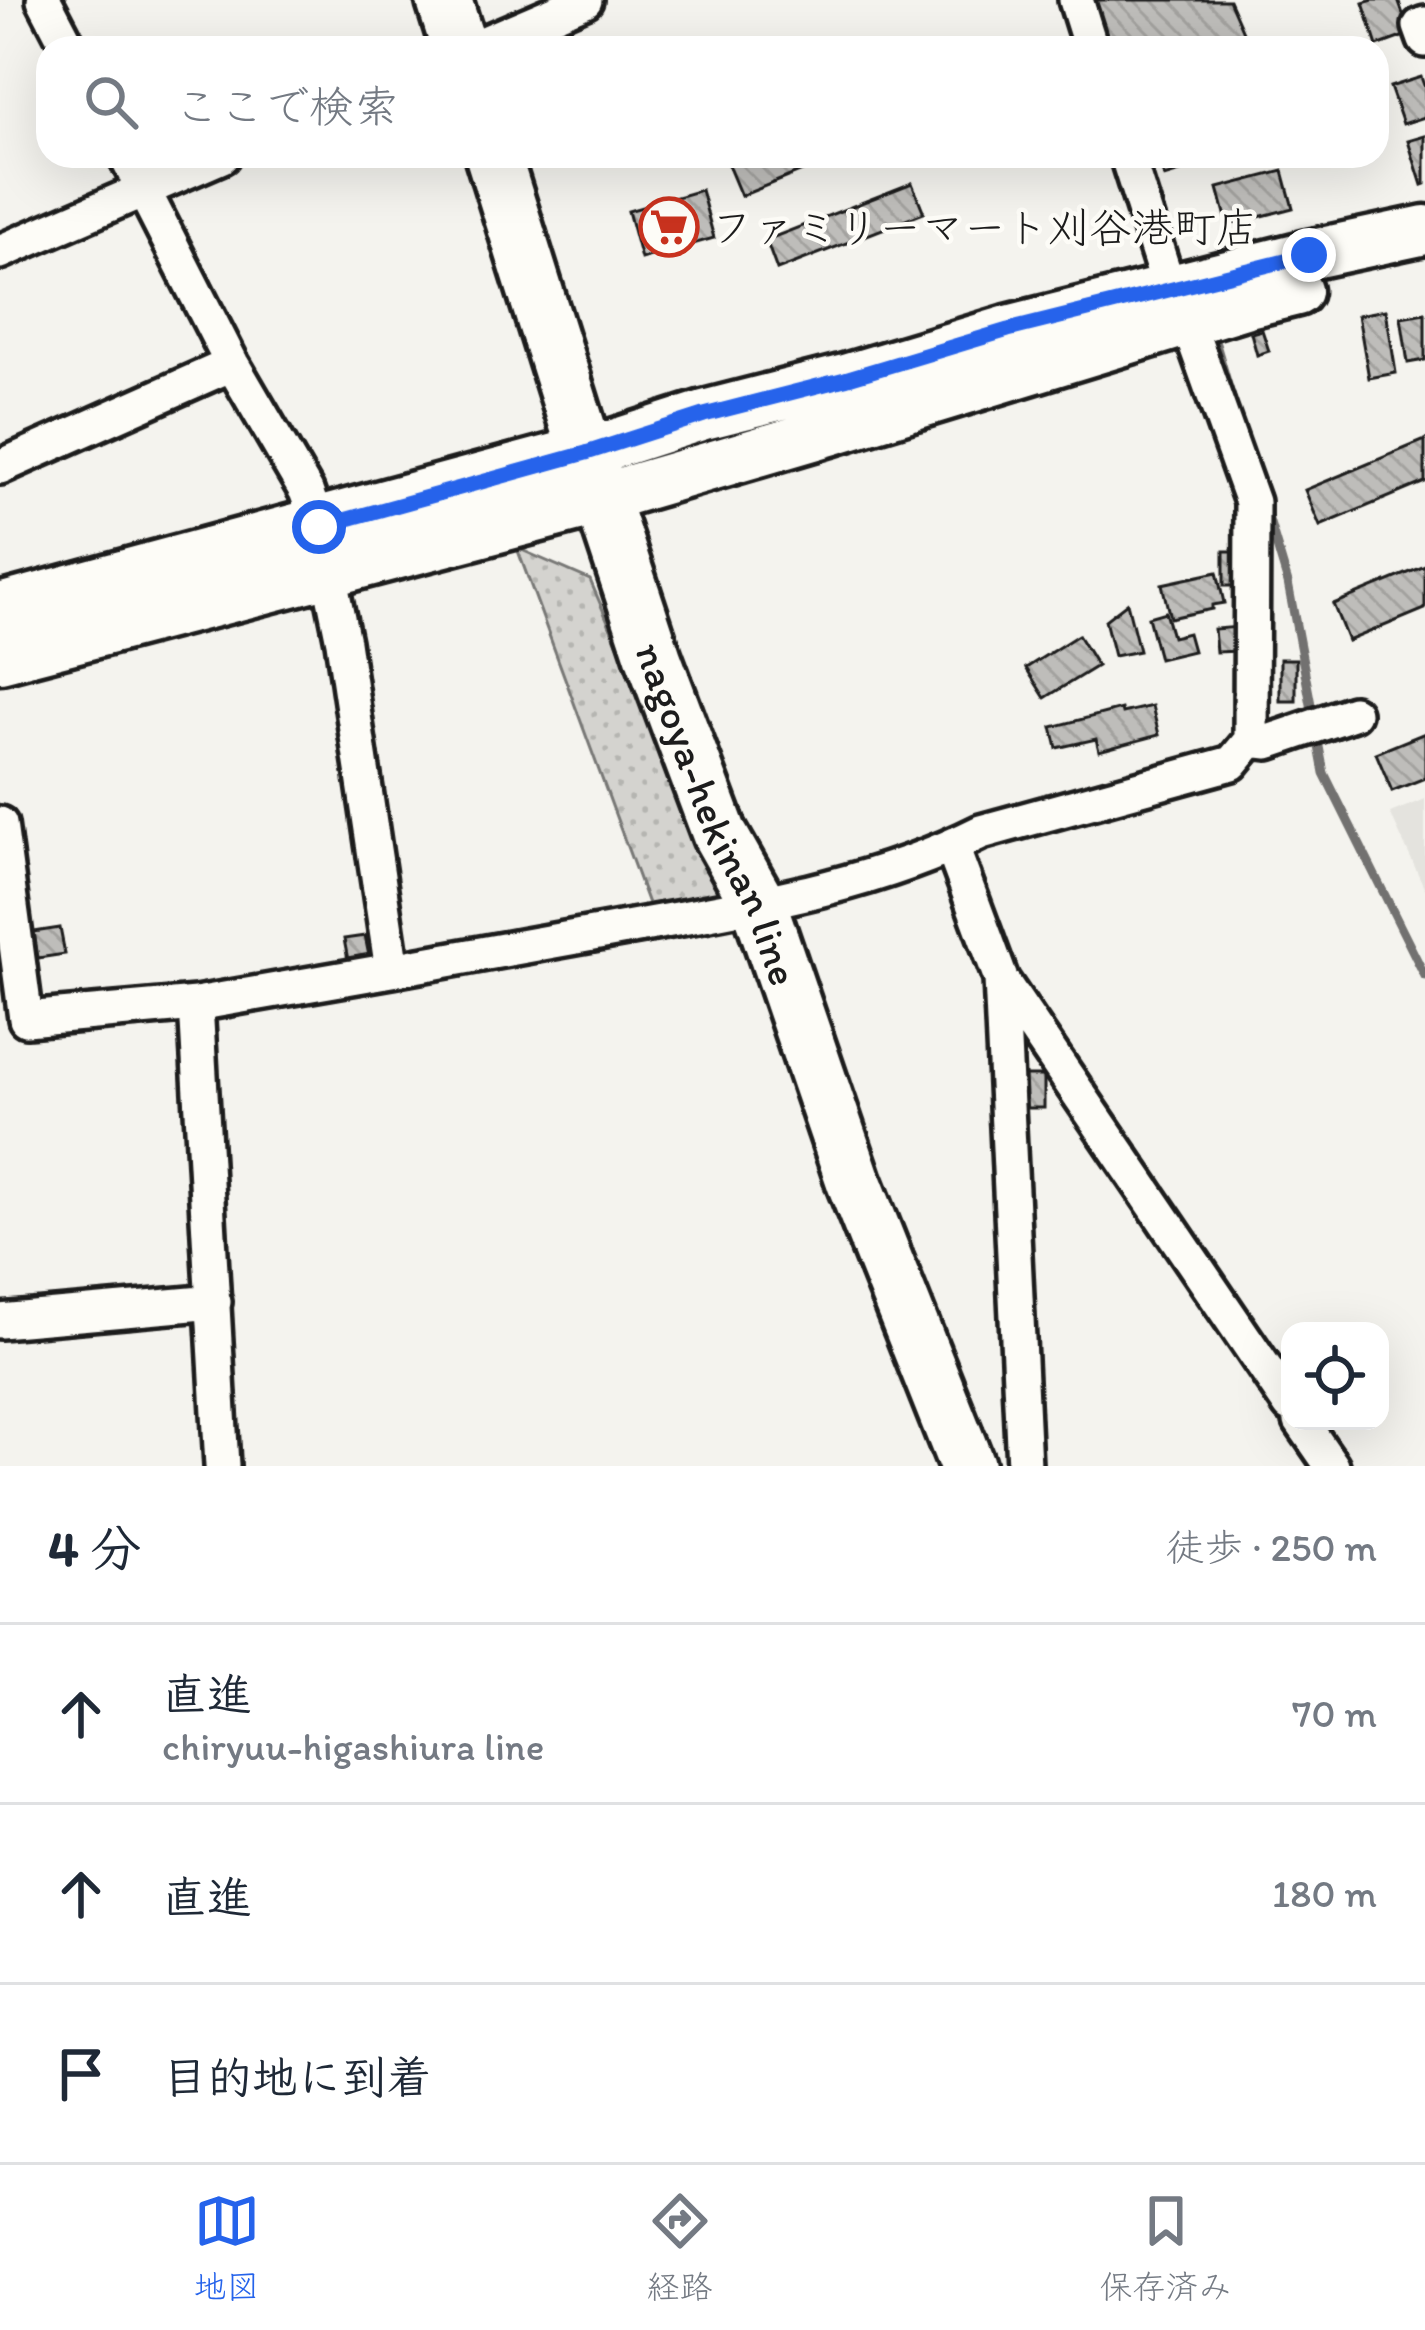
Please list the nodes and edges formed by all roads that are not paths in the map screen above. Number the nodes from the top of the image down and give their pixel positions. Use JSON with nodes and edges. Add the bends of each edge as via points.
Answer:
{"nodes":[{"id":1,"x":44,"y":0,"type":"edge"},
{"id":2,"x":444,"y":0,"type":"edge"},
{"id":3,"x":585,"y":0,"type":"edge"},
{"id":4,"x":1076,"y":0,"type":"edge"},
{"id":5,"x":1425,"y":24,"type":"edge"},
{"id":6,"x":63,"y":36,"type":"edge"},
{"id":7,"x":455,"y":36,"type":"edge"},
{"id":8,"x":501,"y":36,"type":"edge"},
{"id":9,"x":1087,"y":36,"type":"edge"},
{"id":10,"x":1425,"y":40,"type":"edge"},
{"id":11,"x":132,"y":168,"type":"edge"},
{"id":12,"x":194,"y":168,"type":"edge"},
{"id":13,"x":497,"y":168,"type":"edge"},
{"id":14,"x":1131,"y":168,"type":"edge"},
{"id":15,"x":144,"y":190,"type":"junction"},
{"id":16,"x":1425,"y":230,"type":"edge"},
{"id":17,"x":0,"y":252,"type":"edge"},
{"id":18,"x":1425,"y":264,"type":"edge"},
{"id":19,"x":1178,"y":305,"type":"junction"},
{"id":20,"x":232,"y":364,"type":"junction"},
{"id":21,"x":0,"y":467,"type":"edge"},
{"id":22,"x":593,"y":476,"type":"junction"},
{"id":23,"x":323,"y":548,"type":"junction"},
{"id":24,"x":0,"y":611,"type":"edge"},
{"id":25,"x":0,"y":655,"type":"edge"},
{"id":26,"x":1343,"y":717,"type":"dead end"},
{"id":27,"x":1251,"y":740,"type":"junction"},
{"id":28,"x":0,"y":824,"type":"edge"},
{"id":29,"x":952,"y":847,"type":"junction"},
{"id":30,"x":759,"y":904,"type":"junction"},
{"id":31,"x":392,"y":970,"type":"junction"},
{"id":32,"x":1000,"y":980,"type":"junction"},
{"id":33,"x":196,"y":1004,"type":"junction"},
{"id":34,"x":214,"y":1302,"type":"junction"},
{"id":35,"x":0,"y":1322,"type":"edge"},
{"id":36,"x":1281,"y":1392,"type":"edge"},
{"id":37,"x":1307,"y":1430,"type":"edge"},
{"id":38,"x":222,"y":1466,"type":"edge"},
{"id":39,"x":967,"y":1466,"type":"edge"},
{"id":40,"x":1024,"y":1466,"type":"edge"},
{"id":41,"x":1332,"y":1466,"type":"edge"}],
"edges":[{"from":1,"to":6,"type":"street"},
{"from":2,"to":7,"type":"main road"},
{"from":3,"to":8,"type":"street"},
{"from":4,"to":9,"type":"street"},
{"from":5,"to":10,"type":"street"},
{"from":11,"to":15,"type":"street"},
{"from":12,"to":15,"type":"street"},
{"from":13,"to":22,"type":"main road","name":"nagoya-hekinan line"},
{"from":14,"to":19,"type":"street"},
{"from":15,"to":17,"type":"street"},
{"from":15,"to":20,"type":"street"},
{"from":16,"to":19,"type":"street"},
{"from":18,"to":19,"type":"street"},
{"from":19,"to":22,"type":"street"},
{"from":19,"to":27,"type":"street","via":[[1252,502]]},
{"from":20,"to":21,"type":"street"},
{"from":20,"to":23,"type":"street","via":[[306,491]]},
{"from":22,"to":23,"type":"main road"},
{"from":22,"to":30,"type":"main road","name":"nagoya-hekinan line","via":[[720,836]]},
{"from":23,"to":24,"type":"main road"},
{"from":23,"to":25,"type":"main road"},
{"from":23,"to":31,"type":"street"},
{"from":26,"to":27,"type":"street","via":[[1268,742]]},
{"from":27,"to":29,"type":"street","via":[[1232,764],[981,832]]},
{"from":28,"to":33,"type":"street","via":[[26,1018]]},
{"from":29,"to":30,"type":"street"},
{"from":29,"to":32,"type":"street"},
{"from":30,"to":31,"type":"street"},
{"from":30,"to":39,"type":"main road","name":"nagoya-hekinan line","via":[[854,1182]]},
{"from":31,"to":33,"type":"street"},
{"from":32,"to":36,"type":"street"},
{"from":32,"to":40,"type":"street"},
{"from":33,"to":34,"type":"street"},
{"from":34,"to":35,"type":"street"},
{"from":34,"to":38,"type":"street"},
{"from":37,"to":41,"type":"street"}]}
